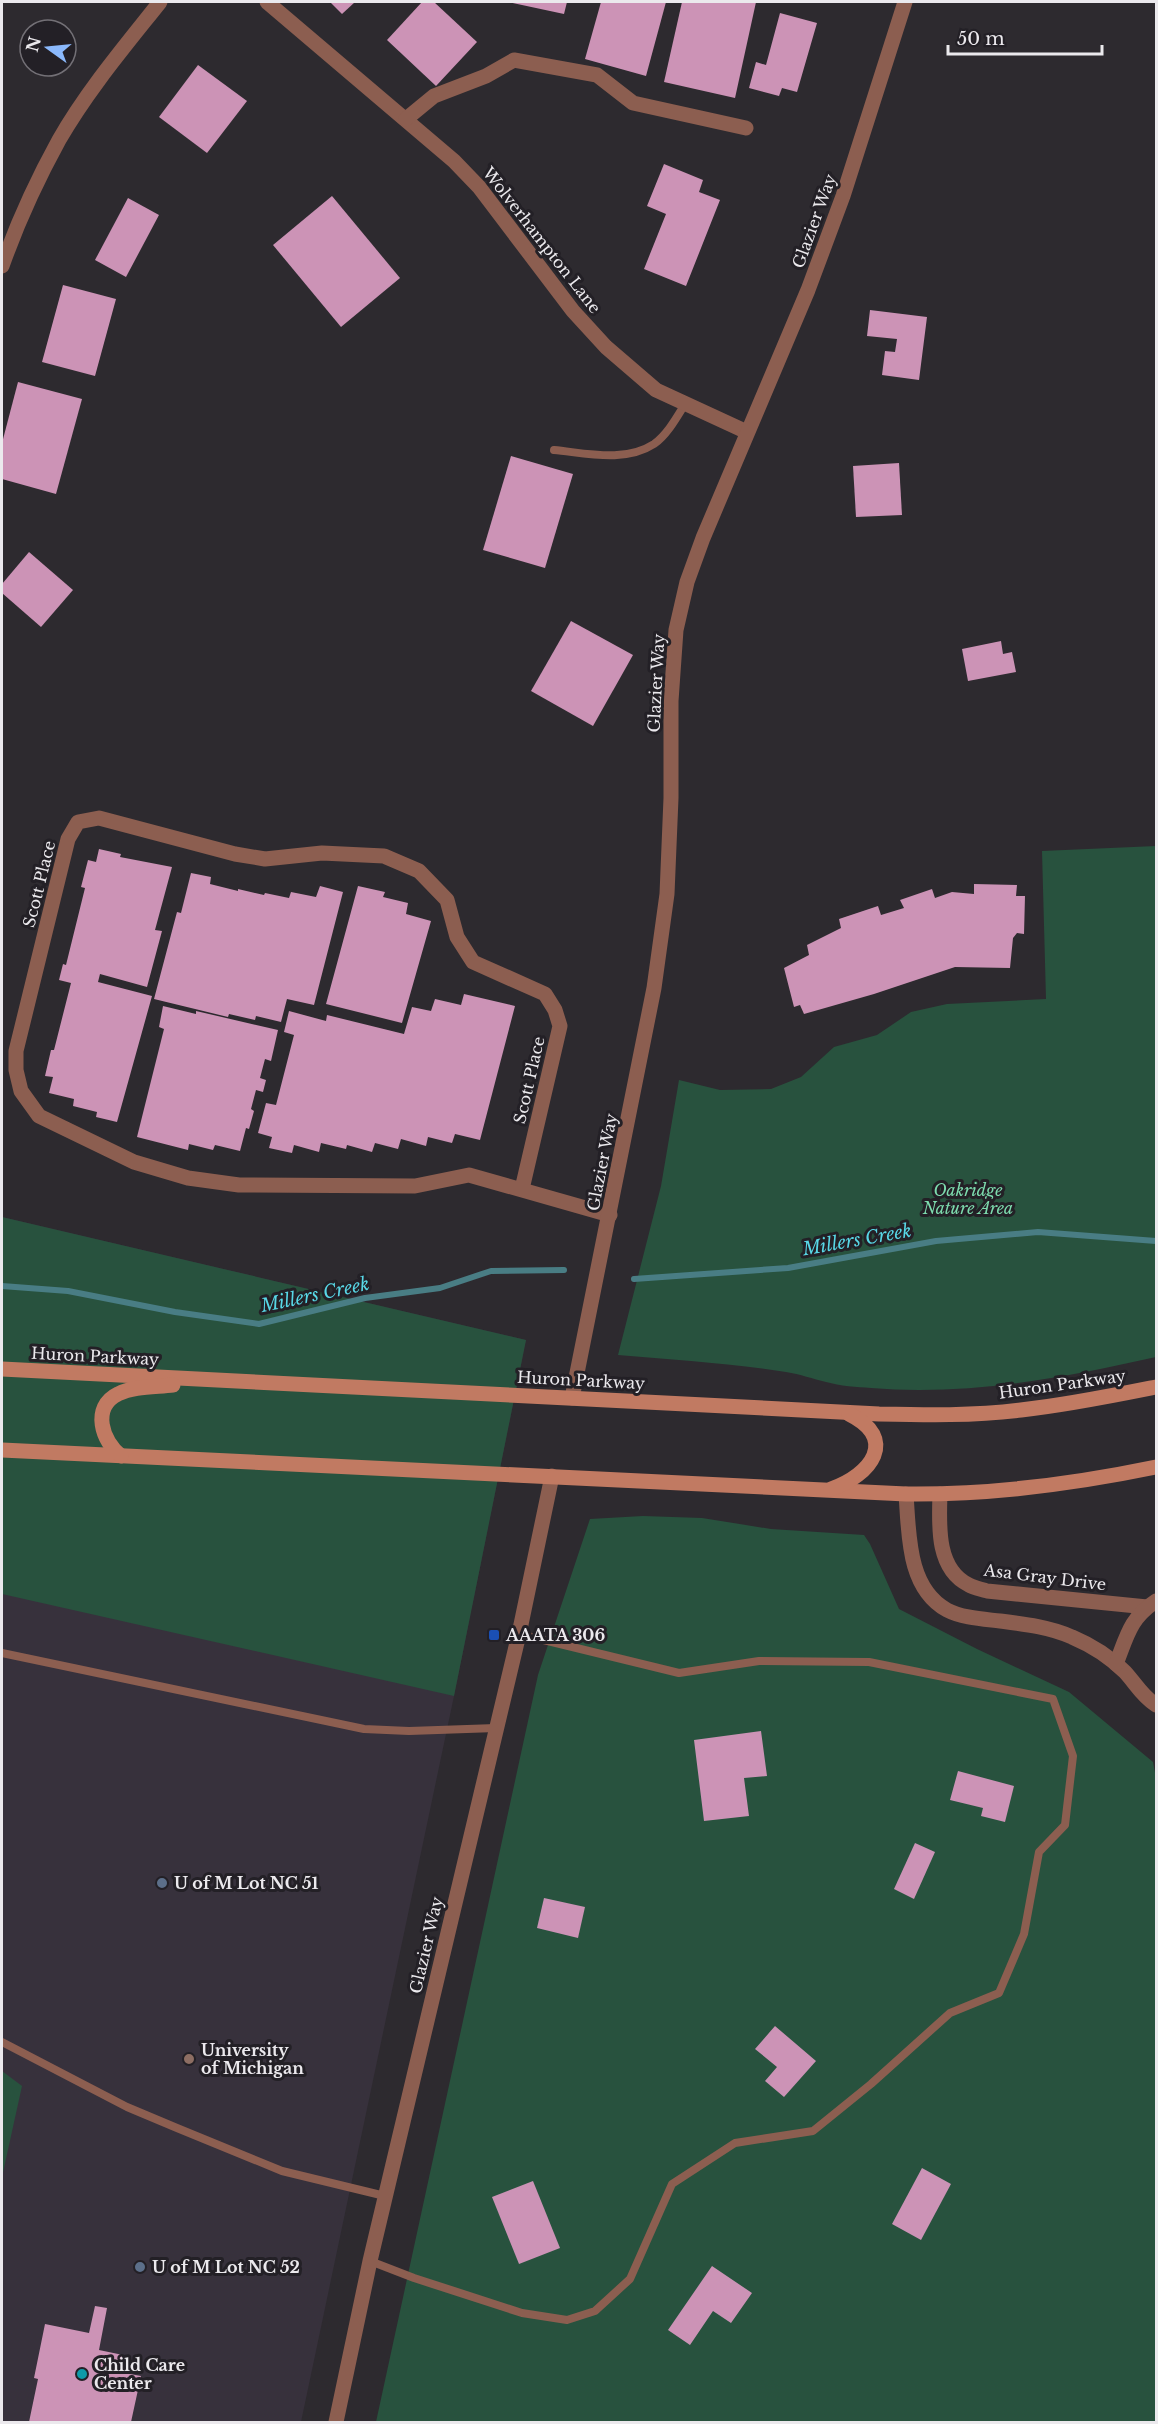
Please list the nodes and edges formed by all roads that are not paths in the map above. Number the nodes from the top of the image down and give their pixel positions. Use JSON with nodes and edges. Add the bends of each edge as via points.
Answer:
{"nodes":[{"id":1,"x":160,"y":2,"type":"edge"},
{"id":2,"x":267,"y":2,"type":"edge"},
{"id":3,"x":905,"y":2,"type":"edge"},
{"id":4,"x":406,"y":118,"type":"junction"},
{"id":5,"x":746,"y":128,"type":"dead end"},
{"id":6,"x":2,"y":266,"type":"edge"},
{"id":7,"x":685,"y":404,"type":"junction"},
{"id":8,"x":747,"y":432,"type":"junction"},
{"id":9,"x":554,"y":450,"type":"dead end"},
{"id":10,"x":522,"y":1189,"type":"junction"},
{"id":11,"x":610,"y":1215,"type":"junction"},
{"id":12,"x":2,"y":1369,"type":"edge"},
{"id":13,"x":214,"y":1380,"type":"junction"},
{"id":14,"x":1156,"y":1387,"type":"edge"},
{"id":15,"x":572,"y":1398,"type":"junction"},
{"id":16,"x":845,"y":1412,"type":"junction"},
{"id":17,"x":2,"y":1450,"type":"edge"},
{"id":18,"x":121,"y":1456,"type":"junction"},
{"id":19,"x":1156,"y":1467,"type":"edge"},
{"id":20,"x":552,"y":1476,"type":"junction"},
{"id":21,"x":828,"y":1490,"type":"junction"},
{"id":22,"x":906,"y":1494,"type":"junction"},
{"id":23,"x":940,"y":1494,"type":"junction"},
{"id":24,"x":1152,"y":1604,"type":"edge"},
{"id":25,"x":519,"y":1634,"type":"junction"},
{"id":26,"x":2,"y":1653,"type":"edge"},
{"id":27,"x":1116,"y":1664,"type":"junction"},
{"id":28,"x":1156,"y":1705,"type":"edge"},
{"id":29,"x":496,"y":1728,"type":"junction"},
{"id":30,"x":2,"y":2042,"type":"edge"},
{"id":31,"x":385,"y":2196,"type":"junction"},
{"id":32,"x":370,"y":2261,"type":"junction"},
{"id":33,"x":336,"y":2422,"type":"edge"}],
"edges":[{"from":1,"to":6,"type":"street","via":[[112,61],[60,140]]},
{"from":2,"to":4,"type":"street","name":"Wolverhampton Lane"},
{"from":3,"to":8,"type":"street","name":"Glazier Way","via":[[843,196]]},
{"from":4,"to":5,"type":"street","via":[[434,96],[486,76],[514,60],[597,75],[633,104]]},
{"from":4,"to":7,"type":"street","name":"Wolverhampton Lane","via":[[479,187],[573,311],[606,347],[656,390]]},
{"from":7,"to":8,"type":"street","name":"Wolverhampton Lane"},
{"from":7,"to":9,"type":"lane","via":[[655,443],[634,453],[607,455]]},
{"from":8,"to":11,"type":"street","name":"Glazier Way","via":[[687,582],[676,630],[667,894],[654,988]]},
{"from":10,"to":10,"type":"street","name":"Scott Place","via":[[469,1175],[415,1186],[239,1185],[188,1178],[134,1162],[39,1116],[21,1090],[16,1050],[68,839],[78,822],[99,818],[265,859],[322,853],[384,856],[419,871],[447,900],[457,937],[473,962],[544,994],[560,1026]]},
{"from":10,"to":11,"type":"street","name":"Scott Place"},
{"from":11,"to":15,"type":"street","name":"Glazier Way"},
{"from":12,"to":13,"type":"main road","name":"Huron Parkway"},
{"from":13,"to":15,"type":"main road","name":"Huron Parkway"},
{"from":13,"to":18,"type":"main road","via":[[117,1394],[105,1408],[102,1426],[107,1442]]},
{"from":14,"to":16,"type":"main road","name":"Huron Parkway","via":[[1019,1410],[944,1415]]},
{"from":15,"to":16,"type":"main road","name":"Huron Parkway"},
{"from":16,"to":21,"type":"main road","via":[[871,1428],[875,1451],[856,1478]]},
{"from":17,"to":18,"type":"main road"},
{"from":18,"to":20,"type":"main road"},
{"from":19,"to":23,"type":"main road","via":[[1048,1486]]},
{"from":20,"to":21,"type":"main road"},
{"from":20,"to":25,"type":"street","name":"Glazier Way"},
{"from":21,"to":22,"type":"main road"},
{"from":22,"to":23,"type":"main road"},
{"from":22,"to":27,"type":"street","via":[[914,1562],[922,1586],[936,1603],[970,1617],[1024,1624],[1070,1636]]},
{"from":23,"to":24,"type":"street","name":"Asa Gray Drive","via":[[939,1528],[944,1556],[967,1585],[987,1591]]},
{"from":24,"to":27,"type":"street","name":"Asa Gray Drive","via":[[1137,1616]]},
{"from":25,"to":29,"type":"street","name":"Glazier Way"},
{"from":25,"to":32,"type":"lane","via":[[679,1673],[759,1661],[869,1662],[1053,1699],[1073,1756],[1065,1825],[1039,1852],[1024,1934],[999,1993],[950,2013],[813,2131],[735,2143],[672,2184],[630,2279],[595,2311],[567,2320],[522,2313]]},
{"from":26,"to":29,"type":"lane","via":[[364,1729]]},
{"from":27,"to":28,"type":"street"},
{"from":29,"to":31,"type":"street","name":"Glazier Way"},
{"from":30,"to":31,"type":"lane","via":[[127,2107],[282,2171]]},
{"from":31,"to":32,"type":"street","name":"Glazier Way"},
{"from":32,"to":33,"type":"street","name":"Glazier Way"}]}
